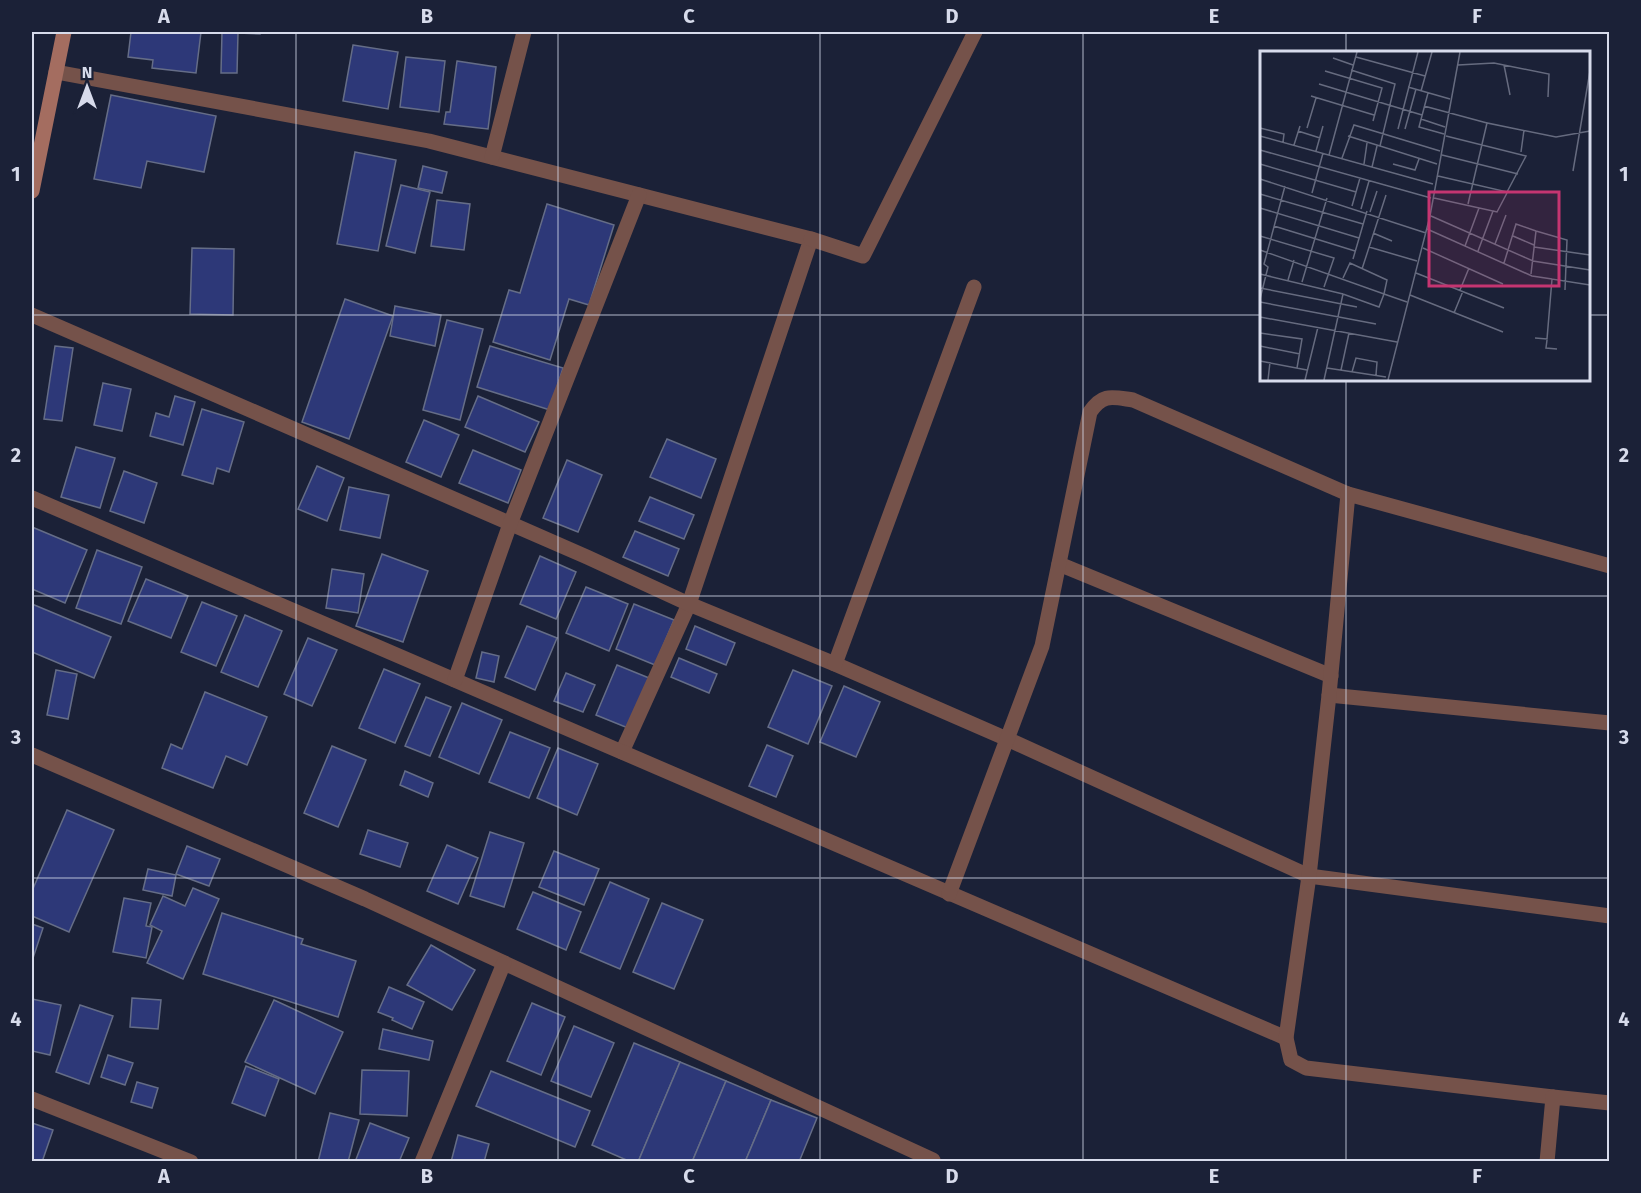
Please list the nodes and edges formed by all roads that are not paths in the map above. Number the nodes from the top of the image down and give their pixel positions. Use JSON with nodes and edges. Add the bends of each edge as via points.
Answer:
{"nodes":[{"id":1,"x":64,"y":32,"type":"edge"},
{"id":2,"x":524,"y":32,"type":"edge"},
{"id":3,"x":975,"y":32,"type":"edge"},
{"id":4,"x":56,"y":72,"type":"junction"},
{"id":5,"x":492,"y":157,"type":"junction"},
{"id":6,"x":32,"y":191,"type":"edge"},
{"id":7,"x":639,"y":195,"type":"junction"},
{"id":8,"x":811,"y":239,"type":"junction"},
{"id":9,"x":974,"y":287,"type":"dead end"},
{"id":10,"x":32,"y":315,"type":"edge"},
{"id":11,"x":1348,"y":494,"type":"junction"},
{"id":12,"x":32,"y":498,"type":"edge"},
{"id":13,"x":510,"y":524,"type":"junction"},
{"id":14,"x":1059,"y":564,"type":"junction"},
{"id":15,"x":1610,"y":566,"type":"edge"},
{"id":16,"x":689,"y":604,"type":"junction"},
{"id":17,"x":835,"y":664,"type":"junction"},
{"id":18,"x":1331,"y":676,"type":"junction"},
{"id":19,"x":455,"y":680,"type":"junction"},
{"id":20,"x":1329,"y":695,"type":"junction"},
{"id":21,"x":1610,"y":723,"type":"edge"},
{"id":22,"x":1007,"y":739,"type":"junction"},
{"id":23,"x":622,"y":752,"type":"junction"},
{"id":24,"x":32,"y":755,"type":"edge"},
{"id":25,"x":1309,"y":876,"type":"junction"},
{"id":26,"x":950,"y":894,"type":"junction"},
{"id":27,"x":1610,"y":916,"type":"edge"},
{"id":28,"x":504,"y":963,"type":"junction"},
{"id":29,"x":1286,"y":1038,"type":"junction"},
{"id":30,"x":1553,"y":1097,"type":"junction"},
{"id":31,"x":32,"y":1099,"type":"edge"},
{"id":32,"x":1610,"y":1103,"type":"edge"},
{"id":33,"x":933,"y":1160,"type":"dead end"},
{"id":34,"x":191,"y":1161,"type":"edge"},
{"id":35,"x":422,"y":1161,"type":"edge"},
{"id":36,"x":1547,"y":1161,"type":"edge"}],
"edges":[{"from":1,"to":4,"type":"main road"},
{"from":2,"to":5,"type":"street"},
{"from":3,"to":8,"type":"street","via":[[863,256]]},
{"from":4,"to":5,"type":"street","via":[[429,141]]},
{"from":4,"to":6,"type":"main road"},
{"from":5,"to":7,"type":"street"},
{"from":7,"to":8,"type":"street"},
{"from":7,"to":13,"type":"street"},
{"from":8,"to":16,"type":"street"},
{"from":9,"to":17,"type":"street"},
{"from":10,"to":13,"type":"street"},
{"from":11,"to":14,"type":"street","via":[[1133,400],[1109,396],[1097,402],[1090,412]]},
{"from":11,"to":15,"type":"street"},
{"from":11,"to":18,"type":"street"},
{"from":12,"to":19,"type":"street"},
{"from":13,"to":16,"type":"street"},
{"from":13,"to":19,"type":"street"},
{"from":14,"to":18,"type":"street"},
{"from":14,"to":22,"type":"street","via":[[1042,646]]},
{"from":16,"to":17,"type":"street"},
{"from":16,"to":23,"type":"street"},
{"from":17,"to":22,"type":"street"},
{"from":18,"to":20,"type":"street"},
{"from":19,"to":23,"type":"street"},
{"from":20,"to":21,"type":"street"},
{"from":20,"to":25,"type":"street"},
{"from":22,"to":25,"type":"street"},
{"from":22,"to":26,"type":"street"},
{"from":23,"to":26,"type":"street"},
{"from":24,"to":28,"type":"street"},
{"from":25,"to":27,"type":"street"},
{"from":25,"to":29,"type":"street"},
{"from":26,"to":29,"type":"street"},
{"from":28,"to":33,"type":"street"},
{"from":28,"to":35,"type":"street"},
{"from":29,"to":30,"type":"street","via":[[1292,1060],[1306,1068]]},
{"from":30,"to":32,"type":"street"},
{"from":30,"to":36,"type":"street"},
{"from":31,"to":34,"type":"street"}]}
